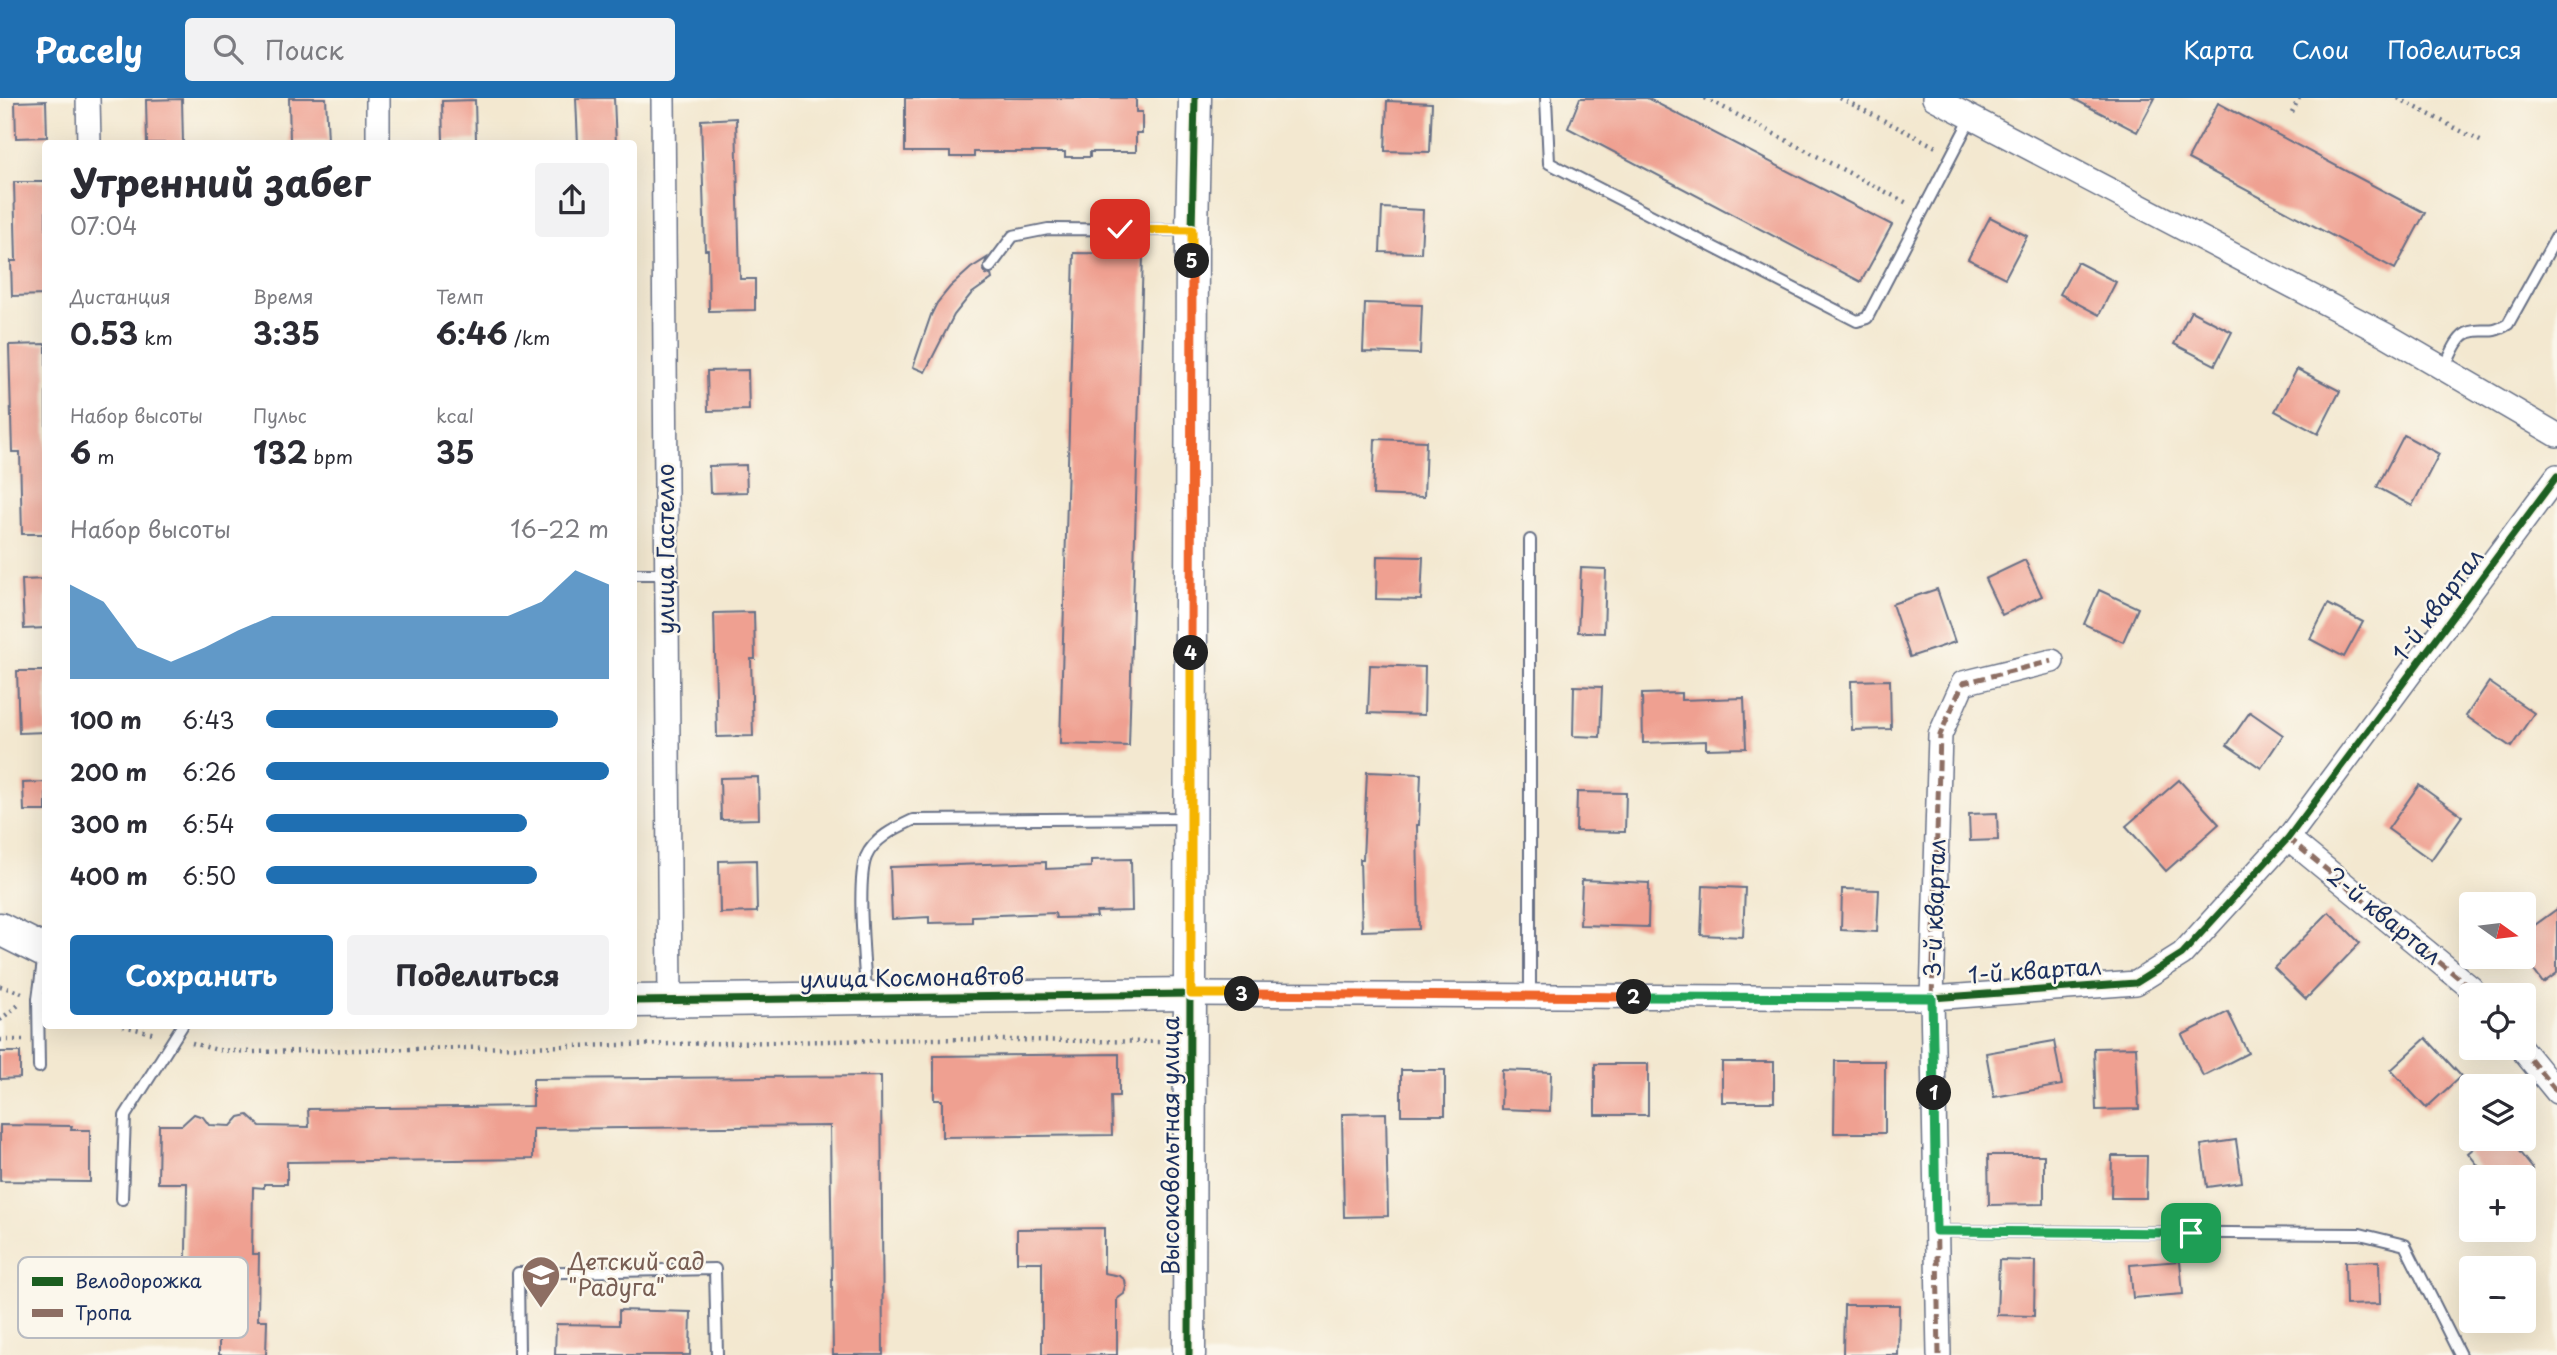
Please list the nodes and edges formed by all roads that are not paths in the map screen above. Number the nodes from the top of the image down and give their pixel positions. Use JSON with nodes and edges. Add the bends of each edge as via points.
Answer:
{"nodes":[{"id":1,"x":88,"y":98,"type":"edge"},
{"id":2,"x":378,"y":98,"type":"edge"},
{"id":3,"x":663,"y":98,"type":"edge"},
{"id":4,"x":1195,"y":98,"type":"edge"},
{"id":5,"x":1546,"y":98,"type":"edge"},
{"id":6,"x":1934,"y":98,"type":"edge"},
{"id":7,"x":1971,"y":118,"type":"junction"},
{"id":8,"x":89,"y":140,"type":"edge"},
{"id":9,"x":378,"y":140,"type":"edge"},
{"id":10,"x":1192,"y":230,"type":"junction"},
{"id":11,"x":2557,"y":236,"type":"edge"},
{"id":12,"x":990,"y":267,"type":"dead end"},
{"id":13,"x":2444,"y":369,"type":"junction"},
{"id":14,"x":2557,"y":434,"type":"edge"},
{"id":15,"x":2557,"y":476,"type":"edge"},
{"id":16,"x":1530,"y":540,"type":"dead end"},
{"id":17,"x":637,"y":574,"type":"edge"},
{"id":18,"x":666,"y":574,"type":"junction"},
{"id":19,"x":2052,"y":661,"type":"dead end"},
{"id":20,"x":1191,"y":818,"type":"junction"},
{"id":21,"x":2288,"y":838,"type":"junction"},
{"id":22,"x":0,"y":929,"type":"edge"},
{"id":23,"x":42,"y":950,"type":"edge"},
{"id":24,"x":42,"y":972,"type":"edge"},
{"id":25,"x":2461,"y":983,"type":"edge"},
{"id":26,"x":1191,"y":994,"type":"junction"},
{"id":27,"x":1530,"y":996,"type":"junction"},
{"id":28,"x":866,"y":998,"type":"junction"},
{"id":29,"x":1932,"y":998,"type":"junction"},
{"id":30,"x":670,"y":1000,"type":"junction"},
{"id":31,"x":637,"y":1001,"type":"edge"},
{"id":32,"x":180,"y":1029,"type":"edge"},
{"id":33,"x":2531,"y":1060,"type":"edge"},
{"id":34,"x":39,"y":1067,"type":"dead end"},
{"id":35,"x":2557,"y":1092,"type":"edge"},
{"id":36,"x":122,"y":1199,"type":"dead end"},
{"id":37,"x":1936,"y":1231,"type":"junction"},
{"id":38,"x":519,"y":1355,"type":"edge"},
{"id":39,"x":717,"y":1355,"type":"edge"},
{"id":40,"x":1189,"y":1355,"type":"edge"},
{"id":41,"x":1938,"y":1355,"type":"edge"},
{"id":42,"x":2460,"y":1355,"type":"edge"}],
"edges":[{"from":1,"to":8,"type":"street"},
{"from":2,"to":9,"type":"street"},
{"from":3,"to":18,"type":"street","name":"улица Гастелло"},
{"from":4,"to":10,"type":"street","name":"Высоковольтная улица"},
{"from":5,"to":7,"type":"lane","via":[[1549,163],[1857,321],[1867,318]]},
{"from":6,"to":7,"type":"street"},
{"from":7,"to":13,"type":"street"},
{"from":10,"to":12,"type":"lane","via":[[1048,229],[1013,236]]},
{"from":10,"to":20,"type":"street","name":"Высоковольтная улица"},
{"from":11,"to":13,"type":"lane","via":[[2508,324],[2495,332],[2469,332],[2459,340]]},
{"from":13,"to":14,"type":"street"},
{"from":15,"to":21,"type":"street","name":"1-й квартал"},
{"from":16,"to":27,"type":"lane"},
{"from":17,"to":18,"type":"lane"},
{"from":18,"to":30,"type":"street","name":"улица Гастелло"},
{"from":19,"to":29,"type":"street","name":"3-й квартал","via":[[1963,683],[1940,735]]},
{"from":20,"to":26,"type":"street","name":"Высоковольтная улица"},
{"from":20,"to":28,"type":"lane","via":[[913,820],[888,832],[867,856],[862,887]]},
{"from":21,"to":25,"type":"street","name":"2-й квартал"},
{"from":21,"to":29,"type":"street","name":"1-й квартал","via":[[2182,954],[2136,983]]},
{"from":22,"to":23,"type":"street"},
{"from":24,"to":34,"type":"lane"},
{"from":26,"to":27,"type":"street","name":"1-й квартал"},
{"from":26,"to":28,"type":"street","name":"улица Космонавтов"},
{"from":26,"to":40,"type":"street","name":"Высоковольтная улица"},
{"from":27,"to":29,"type":"street","name":"1-й квартал"},
{"from":28,"to":30,"type":"street","name":"улица Космонавтов"},
{"from":29,"to":37,"type":"street","name":"3-й квартал"},
{"from":30,"to":31,"type":"street","name":"улица Космонавтов"},
{"from":32,"to":36,"type":"lane","via":[[125,1116]]},
{"from":33,"to":35,"type":"street"},
{"from":37,"to":41,"type":"street","name":"3-й квартал"},
{"from":37,"to":42,"type":"lane","via":[[2360,1234],[2405,1245]]},
{"from":38,"to":39,"type":"lane","via":[[518,1273],[715,1269]]}]}
